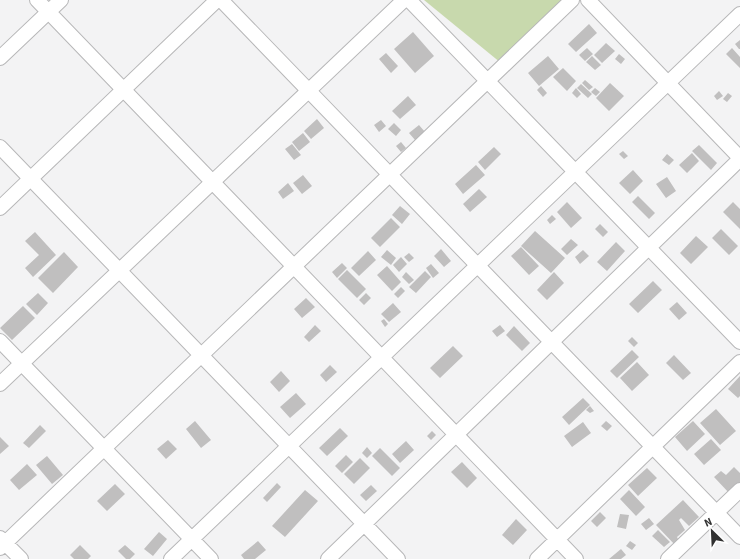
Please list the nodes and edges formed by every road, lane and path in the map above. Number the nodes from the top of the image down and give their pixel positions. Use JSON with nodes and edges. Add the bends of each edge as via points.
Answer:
{"nodes":[{"id":1,"x":36,"y":0,"type":"edge"},
{"id":2,"x":61,"y":0,"type":"edge"},
{"id":3,"x":217,"y":0,"type":"edge"},
{"id":4,"x":221,"y":0,"type":"edge"},
{"id":5,"x":404,"y":0,"type":"edge"},
{"id":6,"x":409,"y":0,"type":"edge"},
{"id":7,"x":572,"y":0,"type":"edge"},
{"id":8,"x":588,"y":0,"type":"edge"},
{"id":9,"x":48,"y":12,"type":"junction"},
{"id":10,"x":740,"y":14,"type":"edge"},
{"id":11,"x":0,"y":58,"type":"edge"},
{"id":12,"x":487,"y":81,"type":"junction"},
{"id":13,"x":668,"y":83,"type":"junction"},
{"id":14,"x":124,"y":90,"type":"junction"},
{"id":15,"x":309,"y":91,"type":"junction"},
{"id":16,"x":0,"y":147,"type":"edge"},
{"id":17,"x":740,"y":158,"type":"edge"},
{"id":18,"x":575,"y":172,"type":"junction"},
{"id":19,"x":390,"y":175,"type":"junction"},
{"id":20,"x":31,"y":179,"type":"junction"},
{"id":21,"x":212,"y":182,"type":"junction"},
{"id":22,"x":0,"y":208,"type":"edge"},
{"id":23,"x":649,"y":248,"type":"junction"},
{"id":24,"x":478,"y":265,"type":"junction"},
{"id":25,"x":294,"y":266,"type":"junction"},
{"id":26,"x":119,"y":271,"type":"junction"},
{"id":27,"x":0,"y":341,"type":"edge"},
{"id":28,"x":552,"y":342,"type":"junction"},
{"id":29,"x":740,"y":342,"type":"edge"},
{"id":30,"x":201,"y":356,"type":"junction"},
{"id":31,"x":382,"y":357,"type":"junction"},
{"id":32,"x":740,"y":362,"type":"edge"},
{"id":33,"x":22,"y":364,"type":"junction"},
{"id":34,"x":0,"y":384,"type":"edge"},
{"id":35,"x":456,"y":434,"type":"junction"},
{"id":36,"x":289,"y":446,"type":"junction"},
{"id":37,"x":653,"y":447,"type":"junction"},
{"id":38,"x":104,"y":449,"type":"junction"},
{"id":39,"x":740,"y":490,"type":"edge"},
{"id":40,"x":717,"y":512,"type":"junction"},
{"id":41,"x":364,"y":524,"type":"junction"},
{"id":42,"x":740,"y":537,"type":"edge"},
{"id":43,"x":192,"y":540,"type":"junction"},
{"id":44,"x":558,"y":540,"type":"junction"},
{"id":45,"x":2,"y":543,"type":"edge"},
{"id":46,"x":21,"y":559,"type":"edge"},
{"id":47,"x":171,"y":559,"type":"edge"},
{"id":48,"x":210,"y":559,"type":"edge"},
{"id":49,"x":328,"y":559,"type":"edge"},
{"id":50,"x":398,"y":559,"type":"edge"},
{"id":51,"x":538,"y":559,"type":"edge"},
{"id":52,"x":576,"y":559,"type":"edge"},
{"id":53,"x":668,"y":559,"type":"edge"}],
"edges":[{"from":1,"to":9,"type":"street"},
{"from":2,"to":9,"type":"street"},
{"from":3,"to":14,"type":"street"},
{"from":4,"to":15,"type":"street"},
{"from":5,"to":15,"type":"street"},
{"from":6,"to":12,"type":"street"},
{"from":7,"to":12,"type":"street"},
{"from":8,"to":13,"type":"street"},
{"from":9,"to":11,"type":"street"},
{"from":9,"to":14,"type":"street"},
{"from":10,"to":13,"type":"street"},
{"from":12,"to":18,"type":"street"},
{"from":12,"to":19,"type":"street"},
{"from":13,"to":17,"type":"street"},
{"from":13,"to":18,"type":"street"},
{"from":14,"to":20,"type":"street"},
{"from":14,"to":21,"type":"street"},
{"from":15,"to":19,"type":"street"},
{"from":15,"to":21,"type":"street"},
{"from":16,"to":20,"type":"street"},
{"from":17,"to":23,"type":"street"},
{"from":18,"to":23,"type":"street"},
{"from":18,"to":24,"type":"street"},
{"from":19,"to":24,"type":"street"},
{"from":19,"to":25,"type":"street"},
{"from":20,"to":22,"type":"street"},
{"from":20,"to":26,"type":"street"},
{"from":21,"to":25,"type":"street"},
{"from":21,"to":26,"type":"street"},
{"from":23,"to":28,"type":"street"},
{"from":23,"to":29,"type":"street"},
{"from":24,"to":28,"type":"street"},
{"from":24,"to":31,"type":"street"},
{"from":25,"to":30,"type":"street"},
{"from":25,"to":31,"type":"street"},
{"from":26,"to":30,"type":"street"},
{"from":26,"to":33,"type":"street"},
{"from":27,"to":33,"type":"street"},
{"from":28,"to":35,"type":"street"},
{"from":28,"to":37,"type":"street"},
{"from":30,"to":36,"type":"street"},
{"from":30,"to":38,"type":"street"},
{"from":31,"to":35,"type":"street"},
{"from":31,"to":36,"type":"street"},
{"from":32,"to":37,"type":"street"},
{"from":33,"to":34,"type":"street"},
{"from":33,"to":38,"type":"street"},
{"from":35,"to":41,"type":"street"},
{"from":35,"to":44,"type":"street"},
{"from":36,"to":41,"type":"street"},
{"from":36,"to":43,"type":"street"},
{"from":37,"to":40,"type":"street"},
{"from":37,"to":44,"type":"street"},
{"from":38,"to":43,"type":"street"},
{"from":38,"to":45,"type":"street"},
{"from":39,"to":40,"type":"street"},
{"from":40,"to":42,"type":"street"},
{"from":40,"to":53,"type":"street"},
{"from":41,"to":49,"type":"street"},
{"from":41,"to":50,"type":"street"},
{"from":43,"to":47,"type":"street"},
{"from":43,"to":48,"type":"street"},
{"from":44,"to":51,"type":"street"},
{"from":44,"to":52,"type":"street"},
{"from":45,"to":46,"type":"street"}]}
